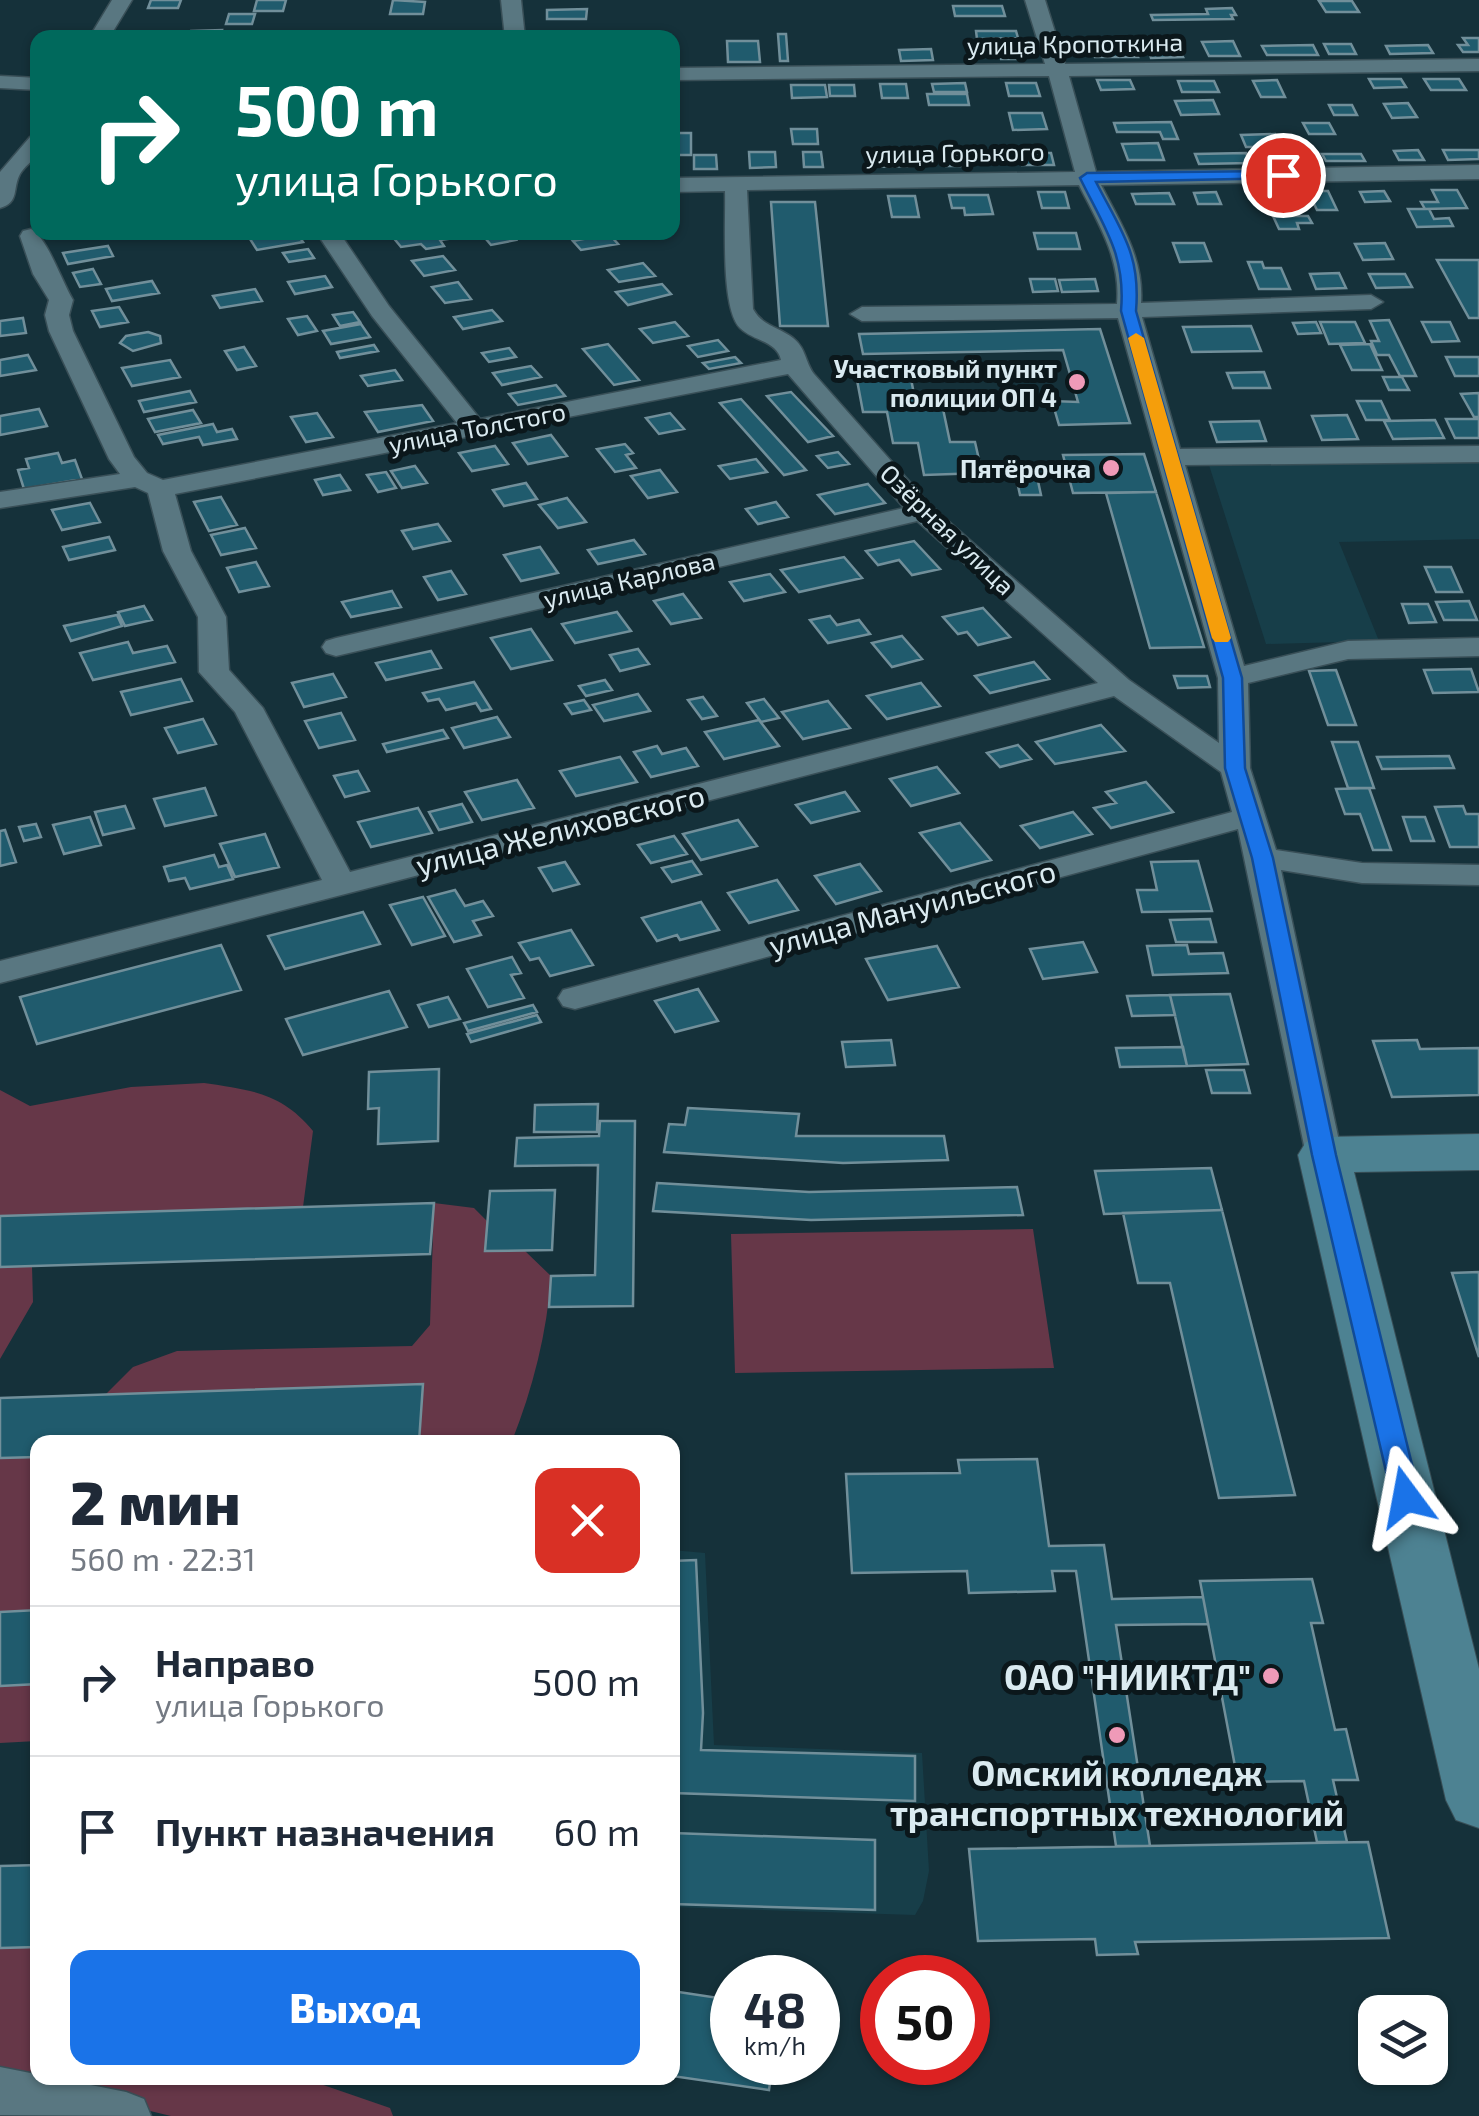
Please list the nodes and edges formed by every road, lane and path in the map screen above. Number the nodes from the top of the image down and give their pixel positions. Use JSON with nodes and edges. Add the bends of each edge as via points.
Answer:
{"nodes":[{"id":1,"x":122,"y":0,"type":"edge"},
{"id":2,"x":510,"y":0,"type":"edge"},
{"id":3,"x":1035,"y":0,"type":"edge"},
{"id":4,"x":103,"y":30,"type":"edge"},
{"id":5,"x":515,"y":30,"type":"edge"},
{"id":6,"x":1479,"y":65,"type":"edge"},
{"id":7,"x":1059,"y":71,"type":"junction"},
{"id":8,"x":680,"y":74,"type":"edge"},
{"id":9,"x":0,"y":82,"type":"edge"},
{"id":10,"x":30,"y":84,"type":"edge"},
{"id":11,"x":30,"y":151,"type":"edge"},
{"id":12,"x":1479,"y":172,"type":"edge"},
{"id":13,"x":1087,"y":178,"type":"junction"},
{"id":14,"x":736,"y":183,"type":"junction"},
{"id":15,"x":680,"y":185,"type":"edge"},
{"id":16,"x":9,"y":197,"type":"edge"},
{"id":17,"x":32,"y":240,"type":"edge"},
{"id":18,"x":333,"y":240,"type":"edge"},
{"id":19,"x":1371,"y":302,"type":"dead end"},
{"id":20,"x":1128,"y":311,"type":"junction"},
{"id":21,"x":862,"y":314,"type":"dead end"},
{"id":22,"x":794,"y":365,"type":"junction"},
{"id":23,"x":472,"y":425,"type":"junction"},
{"id":24,"x":1479,"y":454,"type":"edge"},
{"id":25,"x":1171,"y":456,"type":"junction"},
{"id":26,"x":149,"y":484,"type":"junction"},
{"id":27,"x":0,"y":500,"type":"edge"},
{"id":28,"x":922,"y":512,"type":"junction"},
{"id":29,"x":336,"y":647,"type":"dead end"},
{"id":30,"x":1479,"y":647,"type":"edge"},
{"id":31,"x":1233,"y":678,"type":"junction"},
{"id":32,"x":1119,"y":686,"type":"junction"},
{"id":33,"x":1235,"y":768,"type":"junction"},
{"id":34,"x":1248,"y":816,"type":"junction"},
{"id":35,"x":1262,"y":858,"type":"junction"},
{"id":36,"x":1479,"y":874,"type":"edge"},
{"id":37,"x":341,"y":886,"type":"junction"},
{"id":38,"x":0,"y":972,"type":"edge"},
{"id":39,"x":575,"y":998,"type":"dead end"},
{"id":40,"x":1479,"y":1152,"type":"edge"},
{"id":41,"x":1324,"y":1155,"type":"junction"},
{"id":42,"x":1479,"y":1800,"type":"edge"},
{"id":43,"x":0,"y":2091,"type":"edge"},
{"id":44,"x":126,"y":2116,"type":"edge"}],
"edges":[{"from":1,"to":4,"type":"street"},
{"from":2,"to":5,"type":"street"},
{"from":3,"to":7,"type":"street"},
{"from":6,"to":7,"type":"street","name":"улица Кропоткина"},
{"from":7,"to":8,"type":"street","name":"улица Кропоткина"},
{"from":7,"to":13,"type":"street"},
{"from":9,"to":10,"type":"street"},
{"from":11,"to":16,"type":"street","via":[[4,185]]},
{"from":12,"to":13,"type":"street","name":"улица Горького"},
{"from":13,"to":14,"type":"street","name":"улица Горького"},
{"from":13,"to":20,"type":"street","via":[[1132,277]]},
{"from":14,"to":15,"type":"street","name":"улица Горького"},
{"from":14,"to":22,"type":"street","name":"Озёрная улица","via":[[741,310],[750,324],[793,352]]},
{"from":17,"to":26,"type":"street","via":[[61,300],[61,331],[122,458]]},
{"from":18,"to":23,"type":"street","via":[[380,311]]},
{"from":19,"to":20,"type":"street"},
{"from":20,"to":21,"type":"street"},
{"from":20,"to":25,"type":"street"},
{"from":22,"to":23,"type":"street","name":"улица Толстого"},
{"from":22,"to":28,"type":"street","name":"Озёрная улица"},
{"from":23,"to":26,"type":"street","name":"улица Толстого","via":[[339,456]]},
{"from":24,"to":25,"type":"street"},
{"from":25,"to":31,"type":"street"},
{"from":26,"to":27,"type":"street","name":"улица Толстого"},
{"from":26,"to":37,"type":"street","via":[[212,616],[214,672],[248,708]]},
{"from":28,"to":29,"type":"street","name":"улица Карлова"},
{"from":28,"to":32,"type":"street","name":"Озёрная улица"},
{"from":30,"to":31,"type":"street","via":[[1348,650]]},
{"from":31,"to":33,"type":"street"},
{"from":32,"to":33,"type":"street","name":"Озёрная улица"},
{"from":32,"to":37,"type":"street","name":"улица Желиховского"},
{"from":33,"to":34,"type":"street"},
{"from":34,"to":35,"type":"street"},
{"from":34,"to":39,"type":"street","name":"улица Мануильского"},
{"from":35,"to":36,"type":"street","via":[[1362,872]]},
{"from":35,"to":41,"type":"street"},
{"from":37,"to":38,"type":"street","name":"улица Желиховского"},
{"from":40,"to":41,"type":"main road"},
{"from":41,"to":42,"type":"main road"},
{"from":43,"to":44,"type":"street"}]}
